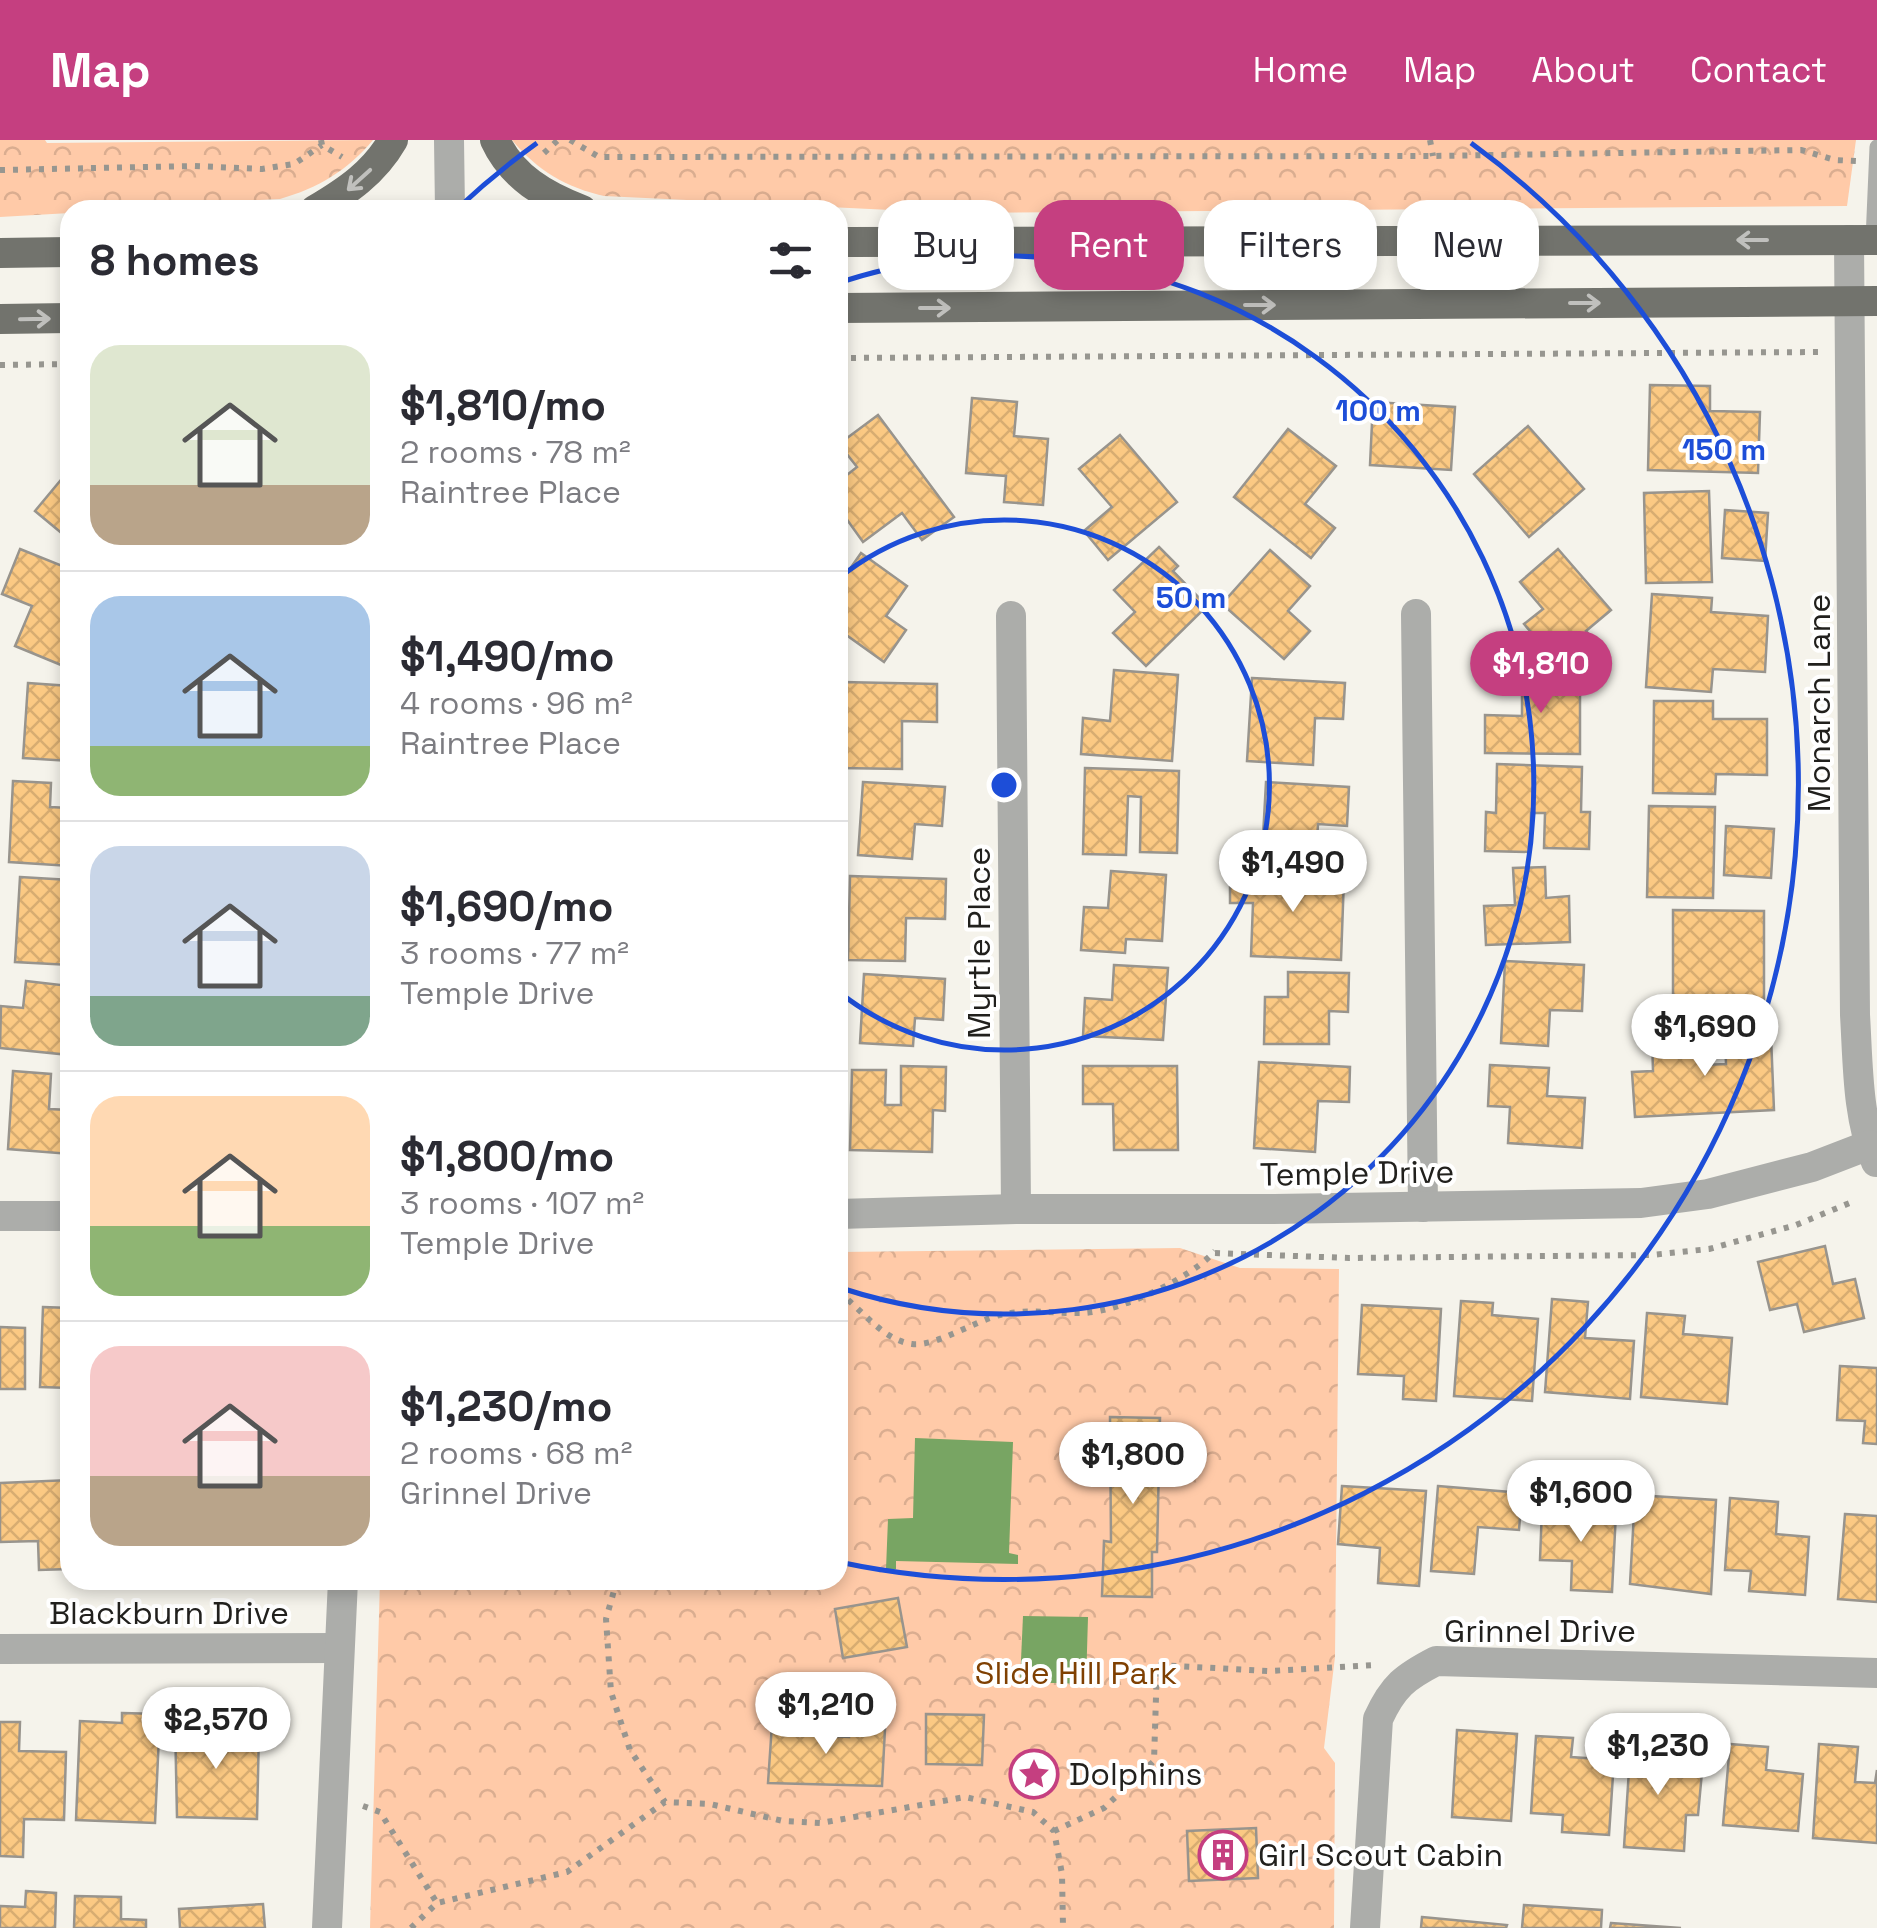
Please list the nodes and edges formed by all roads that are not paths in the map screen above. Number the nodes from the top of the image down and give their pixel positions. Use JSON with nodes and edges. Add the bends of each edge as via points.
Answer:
{"nodes":[{"id":1,"x":393,"y":140,"type":"edge"},
{"id":2,"x":448,"y":140,"type":"edge"},
{"id":3,"x":495,"y":140,"type":"edge"},
{"id":4,"x":1876,"y":155,"type":"edge"},
{"id":5,"x":333,"y":200,"type":"edge"},
{"id":6,"x":450,"y":200,"type":"edge"},
{"id":7,"x":555,"y":200,"type":"edge"},
{"id":8,"x":1866,"y":240,"type":"edge"},
{"id":9,"x":848,"y":242,"type":"edge"},
{"id":10,"x":60,"y":252,"type":"edge"},
{"id":11,"x":0,"y":253,"type":"edge"},
{"id":12,"x":1864,"y":301,"type":"edge"},
{"id":13,"x":848,"y":308,"type":"edge"},
{"id":14,"x":60,"y":318,"type":"edge"},
{"id":15,"x":0,"y":320,"type":"edge"},
{"id":16,"x":1865,"y":564,"type":"edge"},
{"id":17,"x":1416,"y":614,"type":"dead end"},
{"id":18,"x":1011,"y":616,"type":"dead end"},
{"id":19,"x":1866,"y":951,"type":"edge"},
{"id":20,"x":1873,"y":1155,"type":"edge"},
{"id":21,"x":1424,"y":1206,"type":"junction"},
{"id":22,"x":1016,"y":1209,"type":"junction"},
{"id":23,"x":848,"y":1214,"type":"edge"},
{"id":24,"x":0,"y":1216,"type":"edge"},
{"id":25,"x":60,"y":1216,"type":"edge"},
{"id":26,"x":342,"y":1590,"type":"edge"},
{"id":27,"x":0,"y":1648,"type":"edge"},
{"id":28,"x":339,"y":1648,"type":"junction"},
{"id":29,"x":1877,"y":1673,"type":"edge"},
{"id":30,"x":327,"y":1928,"type":"edge"},
{"id":31,"x":1364,"y":1928,"type":"edge"}],
"edges":[{"from":1,"to":5,"type":"main road","one_way":true,"via":[[352,189]]},
{"from":2,"to":6,"type":"street"},
{"from":3,"to":7,"type":"main road","via":[[504,160]]},
{"from":4,"to":8,"type":"lane"},
{"from":8,"to":9,"type":"main road","one_way":true},
{"from":8,"to":12,"type":"street","name":"Monarch Lane"},
{"from":10,"to":11,"type":"main road"},
{"from":13,"to":12,"type":"main road","one_way":true},
{"from":12,"to":16,"type":"street","name":"Monarch Lane","via":[[1851,352]]},
{"from":15,"to":14,"type":"main road","one_way":true},
{"from":16,"to":19,"type":"street","name":"Monarch Lane"},
{"from":17,"to":21,"type":"street"},
{"from":18,"to":22,"type":"street","name":"Myrtle Place"},
{"from":19,"to":20,"type":"street","name":"Monarch Lane","via":[[1860,1088]]},
{"from":20,"to":21,"type":"street","name":"Temple Drive","via":[[1641,1203]]},
{"from":21,"to":22,"type":"street","name":"Temple Drive"},
{"from":22,"to":23,"type":"street","name":"Temple Drive"},
{"from":24,"to":25,"type":"street"},
{"from":26,"to":28,"type":"street"},
{"from":27,"to":28,"type":"street","name":"Blackburn Drive"},
{"from":28,"to":30,"type":"street"},
{"from":29,"to":31,"type":"street","name":"Grinnel Drive","via":[[1436,1662],[1410,1674],[1378,1718]]}]}
